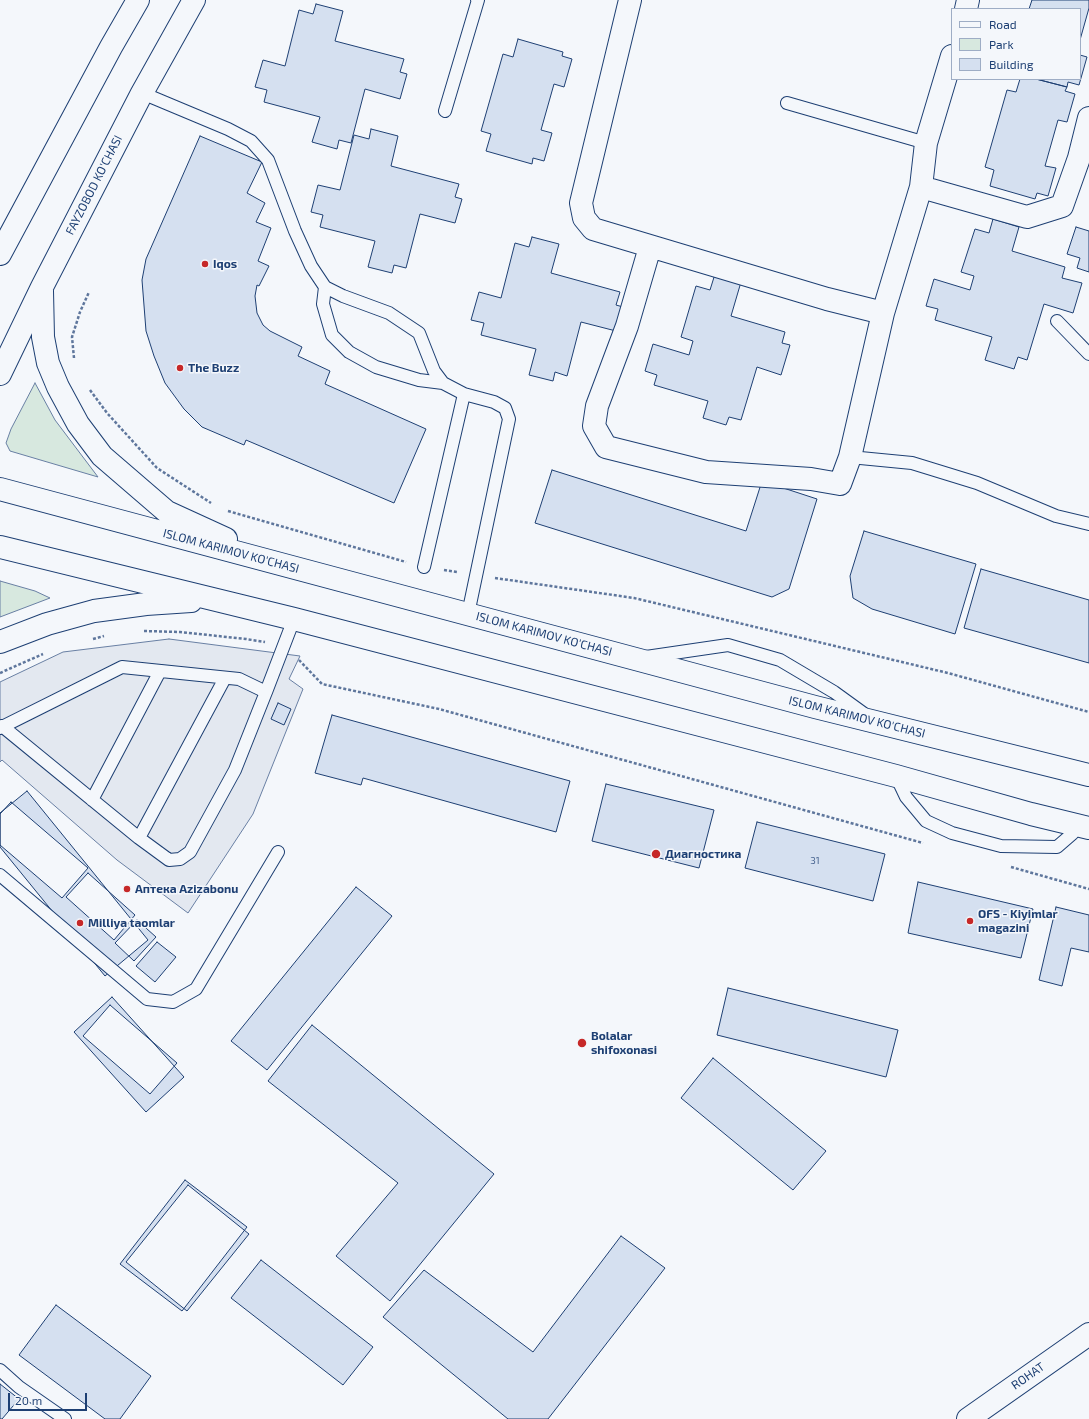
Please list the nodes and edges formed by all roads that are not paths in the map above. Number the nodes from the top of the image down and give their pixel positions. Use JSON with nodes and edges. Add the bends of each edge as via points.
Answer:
{"nodes":[{"id":1,"x":138,"y":0,"type":"edge"},
{"id":2,"x":194,"y":0,"type":"edge"},
{"id":3,"x":478,"y":0,"type":"edge"},
{"id":4,"x":630,"y":0,"type":"edge"},
{"id":5,"x":951,"y":59,"type":"edge"},
{"id":6,"x":142,"y":93,"type":"junction"},
{"id":7,"x":787,"y":103,"type":"dead end"},
{"id":8,"x":445,"y":111,"type":"dead end"},
{"id":9,"x":1089,"y":118,"type":"edge"},
{"id":10,"x":926,"y":143,"type":"junction"},
{"id":11,"x":1084,"y":152,"type":"edge"},
{"id":12,"x":921,"y":186,"type":"junction"},
{"id":13,"x":650,"y":247,"type":"junction"},
{"id":14,"x":0,"y":254,"type":"edge"},
{"id":15,"x":42,"y":287,"type":"junction"},
{"id":16,"x":325,"y":287,"type":"junction"},
{"id":17,"x":883,"y":313,"type":"junction"},
{"id":18,"x":1057,"y":321,"type":"dead end"},
{"id":19,"x":1089,"y":354,"type":"edge"},
{"id":20,"x":0,"y":374,"type":"edge"},
{"id":21,"x":443,"y":383,"type":"junction"},
{"id":22,"x":464,"y":394,"type":"junction"},
{"id":23,"x":850,"y":457,"type":"junction"},
{"id":24,"x":3,"y":494,"type":"edge"},
{"id":25,"x":1089,"y":524,"type":"edge"},
{"id":26,"x":0,"y":547,"type":"edge"},
{"id":27,"x":284,"y":565,"type":"junction"},
{"id":28,"x":424,"y":568,"type":"road end"},
{"id":29,"x":214,"y":600,"type":"junction"},
{"id":30,"x":468,"y":614,"type":"junction"},
{"id":31,"x":294,"y":620,"type":"junction"},
{"id":32,"x":0,"y":642,"type":"edge"},
{"id":33,"x":636,"y":658,"type":"junction"},
{"id":34,"x":160,"y":671,"type":"junction"},
{"id":35,"x":225,"y":678,"type":"junction"},
{"id":36,"x":266,"y":692,"type":"junction"},
{"id":37,"x":875,"y":722,"type":"junction"},
{"id":38,"x":1,"y":727,"type":"edge"},
{"id":39,"x":896,"y":776,"type":"junction"},
{"id":40,"x":1089,"y":776,"type":"edge"},
{"id":41,"x":92,"y":800,"type":"junction"},
{"id":42,"x":1084,"y":827,"type":"edge"},
{"id":43,"x":139,"y":838,"type":"junction"},
{"id":44,"x":278,"y":852,"type":"dead end"},
{"id":45,"x":0,"y":875,"type":"edge"},
{"id":46,"x":1089,"y":1334,"type":"edge"},
{"id":47,"x":0,"y":1370,"type":"edge"},
{"id":48,"x":65,"y":1419,"type":"edge"},
{"id":49,"x":968,"y":1419,"type":"edge"}],
"edges":[{"from":1,"to":14,"type":"main road"},
{"from":2,"to":6,"type":"main road","name":"FAYZOBOD KO'CHASI"},
{"from":3,"to":8,"type":"lane"},
{"from":4,"to":13,"type":"main road","via":[[581,203],[584,218],[593,229]]},
{"from":5,"to":10,"type":"main road"},
{"from":6,"to":15,"type":"main road","name":"FAYZOBOD KO'CHASI"},
{"from":6,"to":16,"type":"lane","via":[[251,140],[268,160],[294,231],[311,266]]},
{"from":7,"to":10,"type":"lane"},
{"from":9,"to":11,"type":"main road"},
{"from":10,"to":12,"type":"main road"},
{"from":11,"to":12,"type":"main road","via":[[1062,206],[1027,217]]},
{"from":12,"to":17,"type":"main road"},
{"from":13,"to":17,"type":"main road"},
{"from":13,"to":23,"type":"main road","via":[[627,326],[597,406],[594,426],[606,448],[706,472],[811,479],[840,484]]},
{"from":15,"to":20,"type":"main road","name":"FAYZOBOD KO'CHASI"},
{"from":15,"to":27,"type":"main road","via":[[43,337],[48,363],[78,424],[102,456],[167,512]]},
{"from":16,"to":21,"type":"lane","via":[[389,313],[419,333],[434,371]]},
{"from":16,"to":21,"type":"lane","via":[[323,304],[332,335],[349,352],[376,367],[419,380]]},
{"from":17,"to":23,"type":"main road"},
{"from":18,"to":19,"type":"lane"},
{"from":21,"to":22,"type":"lane"},
{"from":22,"to":28,"type":"lane"},
{"from":22,"to":30,"type":"lane","via":[[494,402],[505,408],[509,419]]},
{"from":23,"to":25,"type":"lane","via":[[912,463],[977,483],[1056,516]]},
{"from":24,"to":27,"type":"main road","name":"ISLOM KARIMOV KO'CHASI"},
{"from":26,"to":29,"type":"main road"},
{"from":27,"to":30,"type":"main road","name":"ISLOM KARIMOV KO'CHASI"},
{"from":29,"to":31,"type":"main road"},
{"from":29,"to":32,"type":"main road","via":[[146,604],[94,611],[47,624]]},
{"from":30,"to":33,"type":"main road","name":"ISLOM KARIMOV KO'CHASI"},
{"from":31,"to":36,"type":"lane"},
{"from":31,"to":39,"type":"main road"},
{"from":33,"to":37,"type":"main road","name":"ISLOM KARIMOV KO'CHASI"},
{"from":33,"to":37,"type":"lane","via":[[728,645],[780,660],[834,692]]},
{"from":34,"to":35,"type":"lane"},
{"from":34,"to":38,"type":"lane","via":[[122,667]]},
{"from":34,"to":41,"type":"lane"},
{"from":35,"to":36,"type":"lane","via":[[239,679]]},
{"from":35,"to":43,"type":"lane"},
{"from":36,"to":43,"type":"lane","via":[[235,770],[190,852],[180,859],[169,860]]},
{"from":37,"to":40,"type":"main road","name":"ISLOM KARIMOV KO'CHASI"},
{"from":38,"to":41,"type":"lane"},
{"from":39,"to":42,"type":"main road"},
{"from":39,"to":42,"type":"lane","via":[[906,797],[926,821],[952,833],[1001,846],[1057,847]]},
{"from":41,"to":43,"type":"lane"},
{"from":44,"to":45,"type":"lane","via":[[196,989],[173,1002],[147,999]]},
{"from":46,"to":49,"type":"main road","name":"ROHAT"},
{"from":47,"to":48,"type":"lane","via":[[19,1387]]}]}
